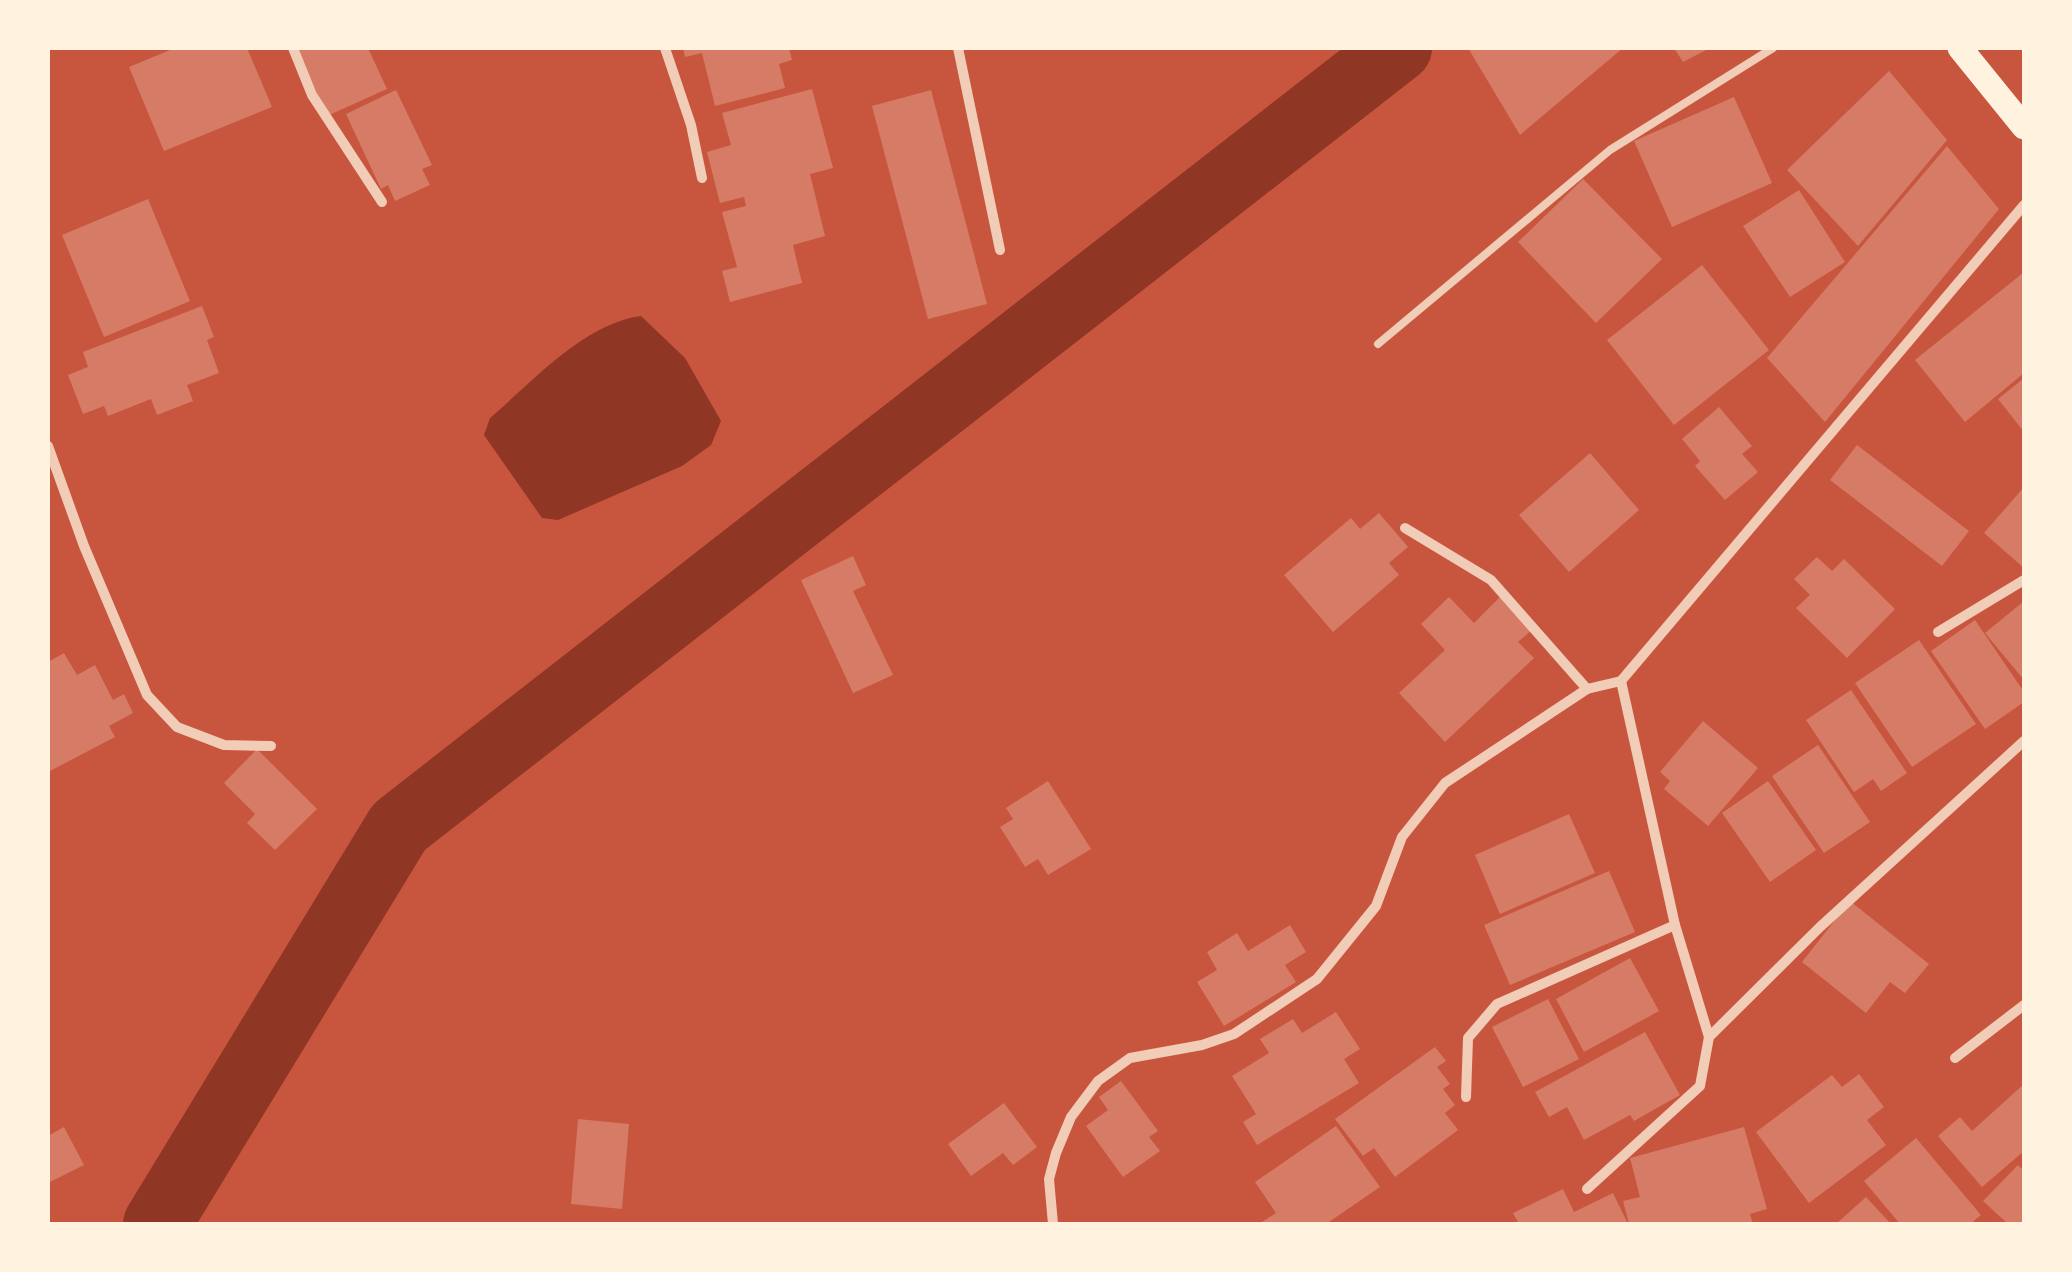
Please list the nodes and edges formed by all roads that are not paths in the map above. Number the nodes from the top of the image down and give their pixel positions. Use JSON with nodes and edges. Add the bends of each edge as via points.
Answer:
{"nodes":[{"id":1,"x":293,"y":48,"type":"edge"},
{"id":2,"x":664,"y":48,"type":"edge"},
{"id":3,"x":958,"y":48,"type":"edge"},
{"id":4,"x":1773,"y":48,"type":"edge"},
{"id":5,"x":1960,"y":48,"type":"edge"},
{"id":6,"x":2024,"y":127,"type":"edge"},
{"id":7,"x":702,"y":178,"type":"dead end"},
{"id":8,"x":382,"y":202,"type":"dead end"},
{"id":9,"x":2024,"y":206,"type":"edge"},
{"id":10,"x":1000,"y":250,"type":"dead end"},
{"id":11,"x":1378,"y":344,"type":"dead end"},
{"id":12,"x":48,"y":446,"type":"edge"},
{"id":13,"x":1405,"y":528,"type":"dead end"},
{"id":14,"x":2024,"y":580,"type":"edge"},
{"id":15,"x":1938,"y":632,"type":"dead end"},
{"id":16,"x":1621,"y":680,"type":"junction"},
{"id":17,"x":1587,"y":689,"type":"junction"},
{"id":18,"x":2024,"y":741,"type":"edge"},
{"id":19,"x":271,"y":746,"type":"dead end"},
{"id":20,"x":1675,"y":925,"type":"junction"},
{"id":21,"x":2024,"y":1005,"type":"edge"},
{"id":22,"x":1709,"y":1036,"type":"junction"},
{"id":23,"x":1955,"y":1058,"type":"dead end"},
{"id":24,"x":1466,"y":1097,"type":"dead end"},
{"id":25,"x":1587,"y":1189,"type":"dead end"},
{"id":26,"x":1052,"y":1224,"type":"edge"}],
"edges":[{"from":1,"to":8,"type":"street","via":[[312,94]]},
{"from":2,"to":7,"type":"street"},
{"from":3,"to":10,"type":"street"},
{"from":4,"to":11,"type":"lane","via":[[1610,150]]},
{"from":5,"to":6,"type":"main road"},
{"from":9,"to":16,"type":"street"},
{"from":12,"to":19,"type":"street","via":[[147,695],[177,728],[224,745]]},
{"from":13,"to":17,"type":"street","via":[[1491,580]]},
{"from":14,"to":15,"type":"street"},
{"from":16,"to":17,"type":"street"},
{"from":16,"to":20,"type":"street"},
{"from":17,"to":26,"type":"street","via":[[1446,783],[1402,836],[1376,906],[1317,979],[1234,1034],[1130,1058],[1098,1081],[1070,1116],[1056,1153]]},
{"from":18,"to":22,"type":"street"},
{"from":20,"to":22,"type":"street"},
{"from":20,"to":24,"type":"street","via":[[1498,1004],[1468,1038]]},
{"from":21,"to":23,"type":"street"},
{"from":22,"to":25,"type":"street","via":[[1700,1086]]}]}
